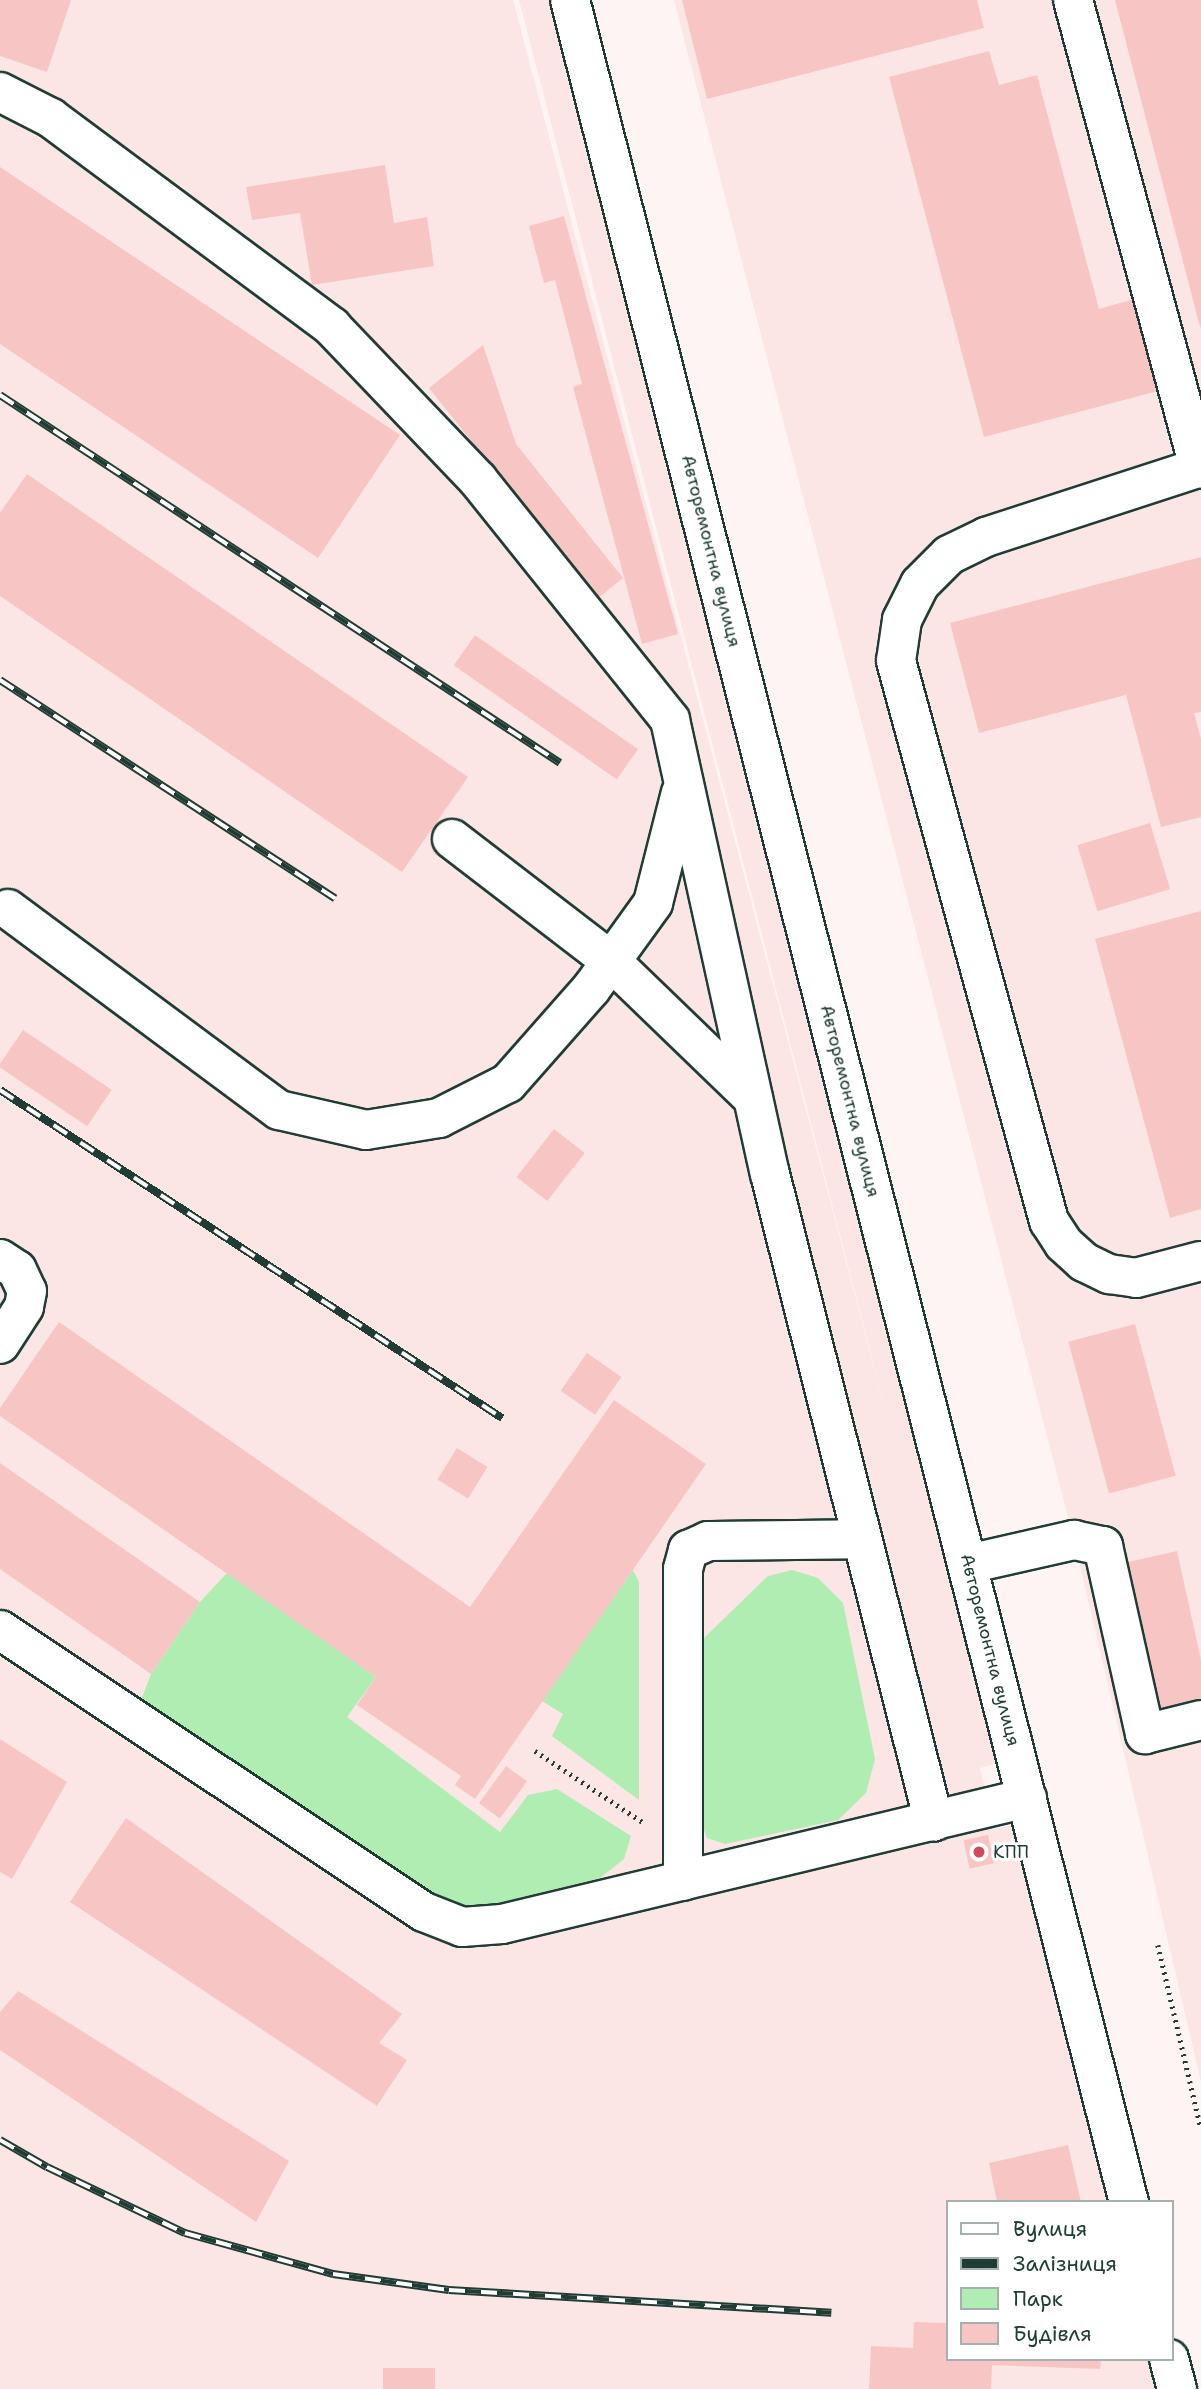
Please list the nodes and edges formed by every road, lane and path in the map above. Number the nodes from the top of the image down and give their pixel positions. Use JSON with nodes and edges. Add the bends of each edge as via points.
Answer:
{"nodes":[{"id":1,"x":570,"y":0,"type":"edge"},
{"id":2,"x":1073,"y":0,"type":"edge"},
{"id":3,"x":0,"y":92,"type":"edge"},
{"id":4,"x":1200,"y":467,"type":"edge"},
{"id":5,"x":684,"y":783,"type":"junction"},
{"id":6,"x":452,"y":839,"type":"dead end"},
{"id":7,"x":8,"y":909,"type":"dead end"},
{"id":8,"x":611,"y":961,"type":"junction"},
{"id":9,"x":753,"y":1098,"type":"junction"},
{"id":10,"x":0,"y":1259,"type":"edge"},
{"id":11,"x":1201,"y":1261,"type":"edge"},
{"id":12,"x":0,"y":1344,"type":"edge"},
{"id":13,"x":861,"y":1539,"type":"junction"},
{"id":14,"x":968,"y":1564,"type":"junction"},
{"id":15,"x":0,"y":1630,"type":"edge"},
{"id":16,"x":1201,"y":1720,"type":"edge"},
{"id":17,"x":535,"y":1751,"type":"dead end"},
{"id":18,"x":1027,"y":1798,"type":"junction"},
{"id":19,"x":933,"y":1822,"type":"junction"},
{"id":20,"x":683,"y":1864,"type":"junction"},
{"id":21,"x":1158,"y":1945,"type":"dead end"},
{"id":22,"x":1201,"y":2128,"type":"edge"},
{"id":23,"x":1128,"y":2200,"type":"edge"},
{"id":24,"x":1170,"y":2361,"type":"edge"},
{"id":25,"x":1177,"y":2389,"type":"edge"}],
"edges":[{"from":1,"to":14,"type":"street","name":"Авторемонтна вулиця"},
{"from":2,"to":4,"type":"street"},
{"from":3,"to":5,"type":"street","via":[[51,118],[332,327],[478,480],[670,720]]},
{"from":4,"to":11,"type":"street","via":[[986,537],[949,555],[920,584],[902,620],[897,661],[1049,1221],[1063,1244],[1084,1262],[1109,1273],[1136,1278]]},
{"from":5,"to":8,"type":"street","via":[[653,903]]},
{"from":5,"to":9,"type":"street"},
{"from":6,"to":8,"type":"street"},
{"from":7,"to":8,"type":"street","via":[[279,1111],[366,1130],[439,1118],[508,1083]]},
{"from":8,"to":9,"type":"street"},
{"from":9,"to":13,"type":"street"},
{"from":10,"to":12,"type":"street","via":[[18,1270],[27,1291],[24,1307]]},
{"from":13,"to":19,"type":"street"},
{"from":13,"to":20,"type":"street","via":[[708,1541],[688,1550],[683,1569]]},
{"from":14,"to":16,"type":"street","via":[[1074,1540],[1103,1546],[1144,1734]]},
{"from":14,"to":18,"type":"street","name":"Авторемонтна вулиця"},
{"from":15,"to":20,"type":"street","via":[[424,1912],[462,1927],[502,1924]]},
{"from":17,"to":20,"type":"path"},
{"from":18,"to":19,"type":"street"},
{"from":18,"to":23,"type":"street","name":"Авторемонтна вулиця"},
{"from":19,"to":20,"type":"street"},
{"from":21,"to":22,"type":"path"},
{"from":24,"to":25,"type":"street"}]}
